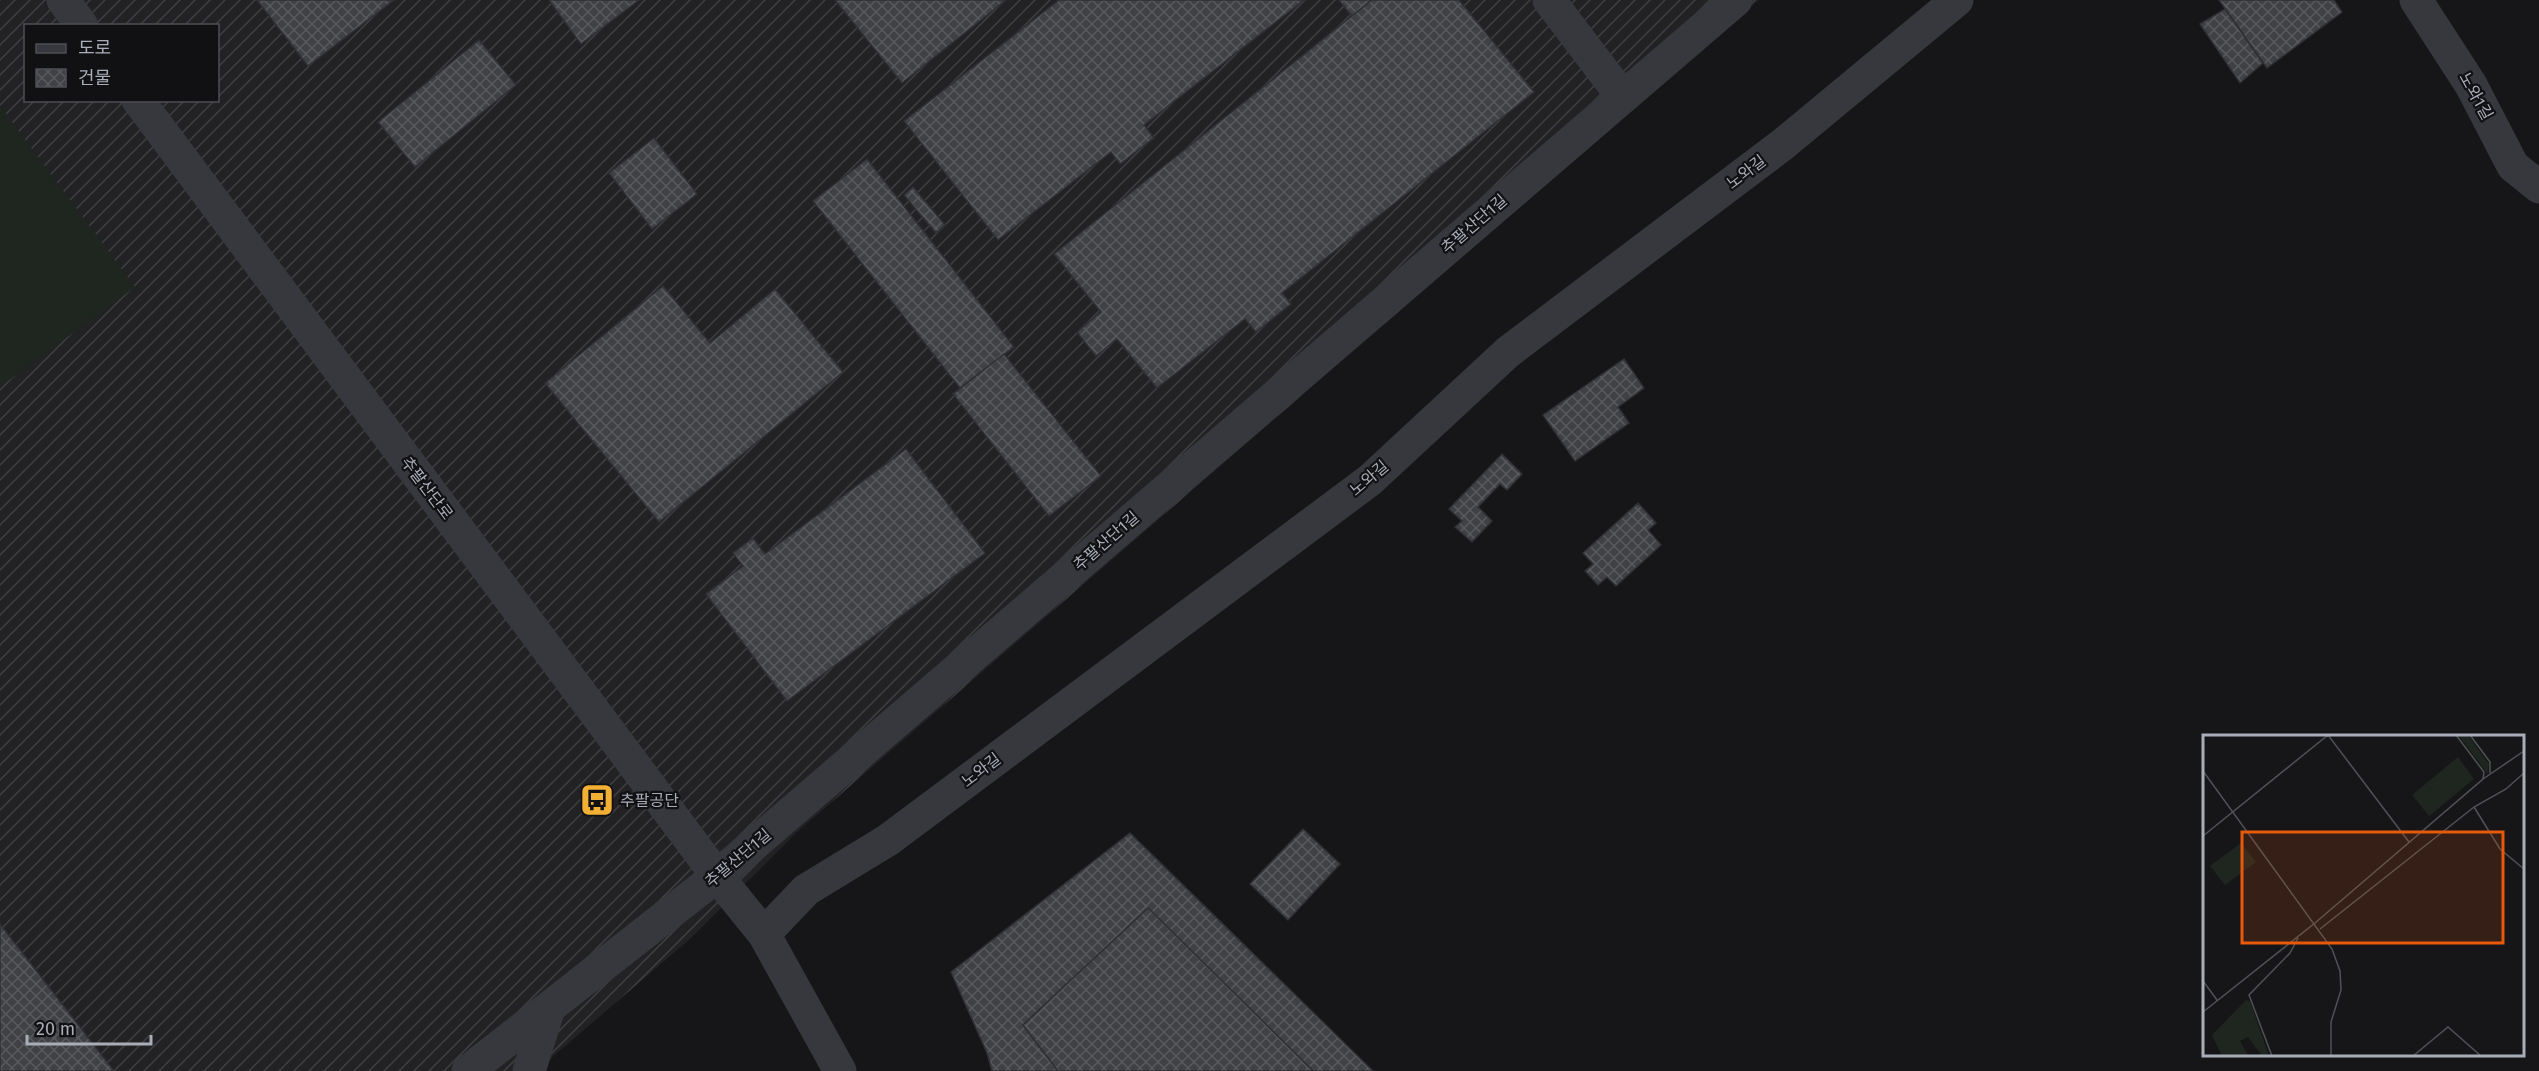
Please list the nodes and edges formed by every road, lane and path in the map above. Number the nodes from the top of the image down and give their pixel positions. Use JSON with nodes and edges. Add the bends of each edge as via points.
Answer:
{"nodes":[{"id":1,"x":63,"y":0,"type":"edge"},
{"id":2,"x":1549,"y":0,"type":"edge"},
{"id":3,"x":1736,"y":0,"type":"edge"},
{"id":4,"x":1957,"y":0,"type":"edge"},
{"id":5,"x":2416,"y":0,"type":"edge"},
{"id":6,"x":81,"y":24,"type":"edge"},
{"id":7,"x":1622,"y":96,"type":"junction"},
{"id":8,"x":139,"y":102,"type":"edge"},
{"id":9,"x":2539,"y":187,"type":"edge"},
{"id":10,"x":717,"y":876,"type":"junction"},
{"id":11,"x":764,"y":934,"type":"junction"},
{"id":12,"x":549,"y":1008,"type":"junction"},
{"id":13,"x":468,"y":1071,"type":"edge"},
{"id":14,"x":529,"y":1071,"type":"edge"},
{"id":15,"x":840,"y":1071,"type":"edge"}],
"edges":[{"from":1,"to":6,"type":"street"},
{"from":2,"to":7,"type":"street"},
{"from":3,"to":7,"type":"street","name":"추팔산단1길"},
{"from":4,"to":11,"type":"street","name":"노와길","via":[[1782,145],[1508,352],[1370,480],[888,840],[806,890]]},
{"from":5,"to":9,"type":"street","name":"노와1길","via":[[2471,85],[2513,166]]},
{"from":7,"to":10,"type":"street","name":"추팔산단1길"},
{"from":8,"to":10,"type":"street","name":"추팔산단로"},
{"from":10,"to":11,"type":"street"},
{"from":10,"to":12,"type":"street","name":"추팔산단1길"},
{"from":11,"to":15,"type":"street"},
{"from":12,"to":13,"type":"street","name":"추팔산단1길"},
{"from":12,"to":14,"type":"street"}]}
